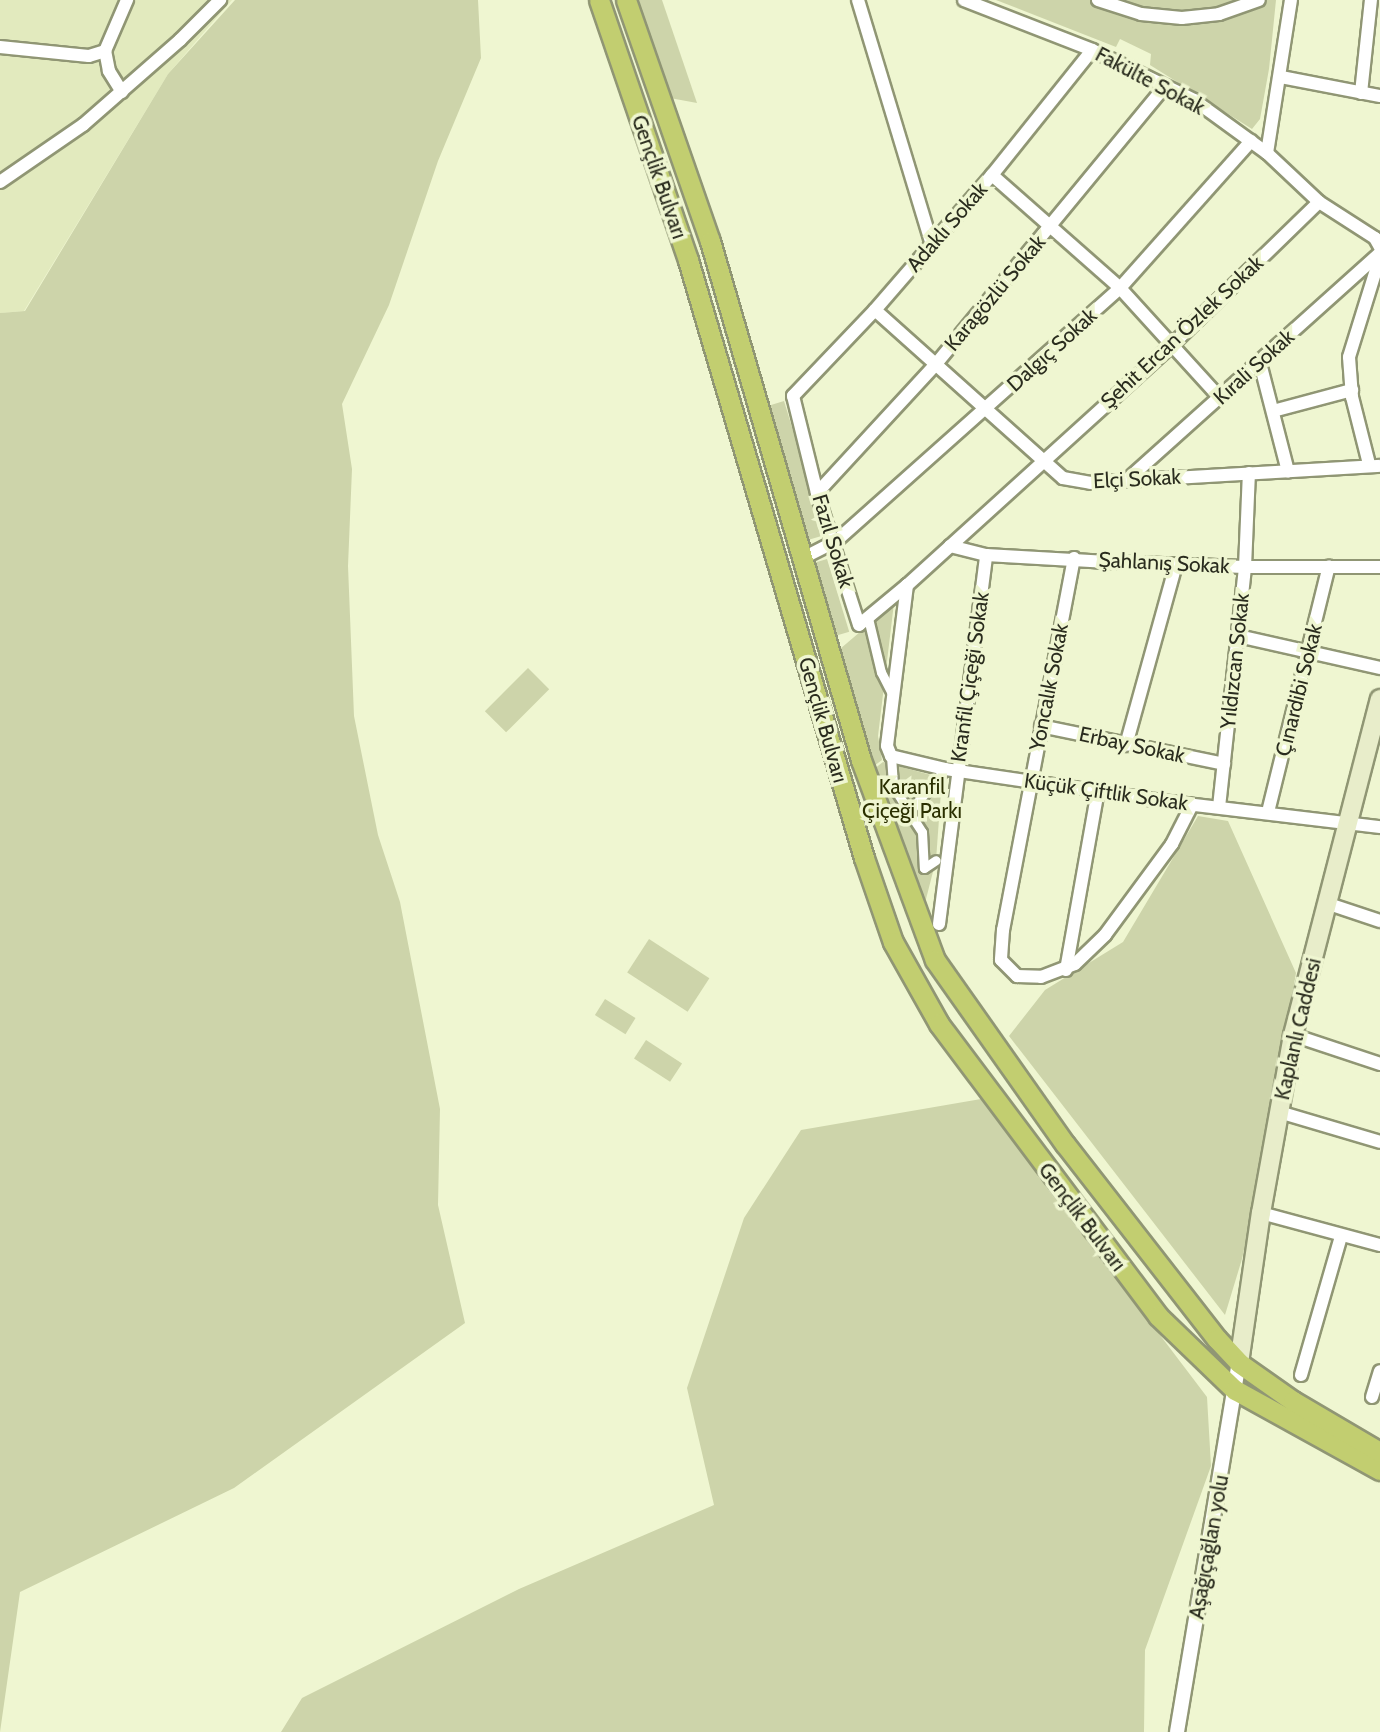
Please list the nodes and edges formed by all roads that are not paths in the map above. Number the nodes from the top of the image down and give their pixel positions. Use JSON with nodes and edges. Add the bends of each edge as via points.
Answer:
{"nodes":[{"id":1,"x":127,"y":0,"type":"edge"},
{"id":2,"x":219,"y":0,"type":"edge"},
{"id":3,"x":599,"y":0,"type":"edge"},
{"id":4,"x":626,"y":0,"type":"edge"},
{"id":5,"x":858,"y":0,"type":"edge"},
{"id":6,"x":964,"y":0,"type":"edge"},
{"id":7,"x":1098,"y":0,"type":"edge"},
{"id":8,"x":1259,"y":0,"type":"edge"},
{"id":9,"x":1291,"y":0,"type":"edge"},
{"id":10,"x":1371,"y":0,"type":"edge"},
{"id":11,"x":0,"y":47,"type":"edge"},
{"id":12,"x":1093,"y":50,"type":"junction"},
{"id":13,"x":105,"y":51,"type":"junction"},
{"id":14,"x":1281,"y":77,"type":"junction"},
{"id":15,"x":1165,"y":86,"type":"junction"},
{"id":16,"x":122,"y":92,"type":"junction"},
{"id":17,"x":1361,"y":93,"type":"junction"},
{"id":18,"x":1380,"y":96,"type":"edge"},
{"id":19,"x":1251,"y":141,"type":"junction"},
{"id":20,"x":1267,"y":153,"type":"junction"},
{"id":21,"x":992,"y":175,"type":"junction"},
{"id":22,"x":0,"y":182,"type":"edge"},
{"id":23,"x":1319,"y":202,"type":"junction"},
{"id":24,"x":1051,"y":226,"type":"junction"},
{"id":25,"x":932,"y":245,"type":"junction"},
{"id":26,"x":1380,"y":247,"type":"edge"},
{"id":27,"x":1380,"y":255,"type":"edge"},
{"id":28,"x":1120,"y":288,"type":"junction"},
{"id":29,"x":875,"y":310,"type":"junction"},
{"id":30,"x":1172,"y":345,"type":"junction"},
{"id":31,"x":1260,"y":363,"type":"junction"},
{"id":32,"x":936,"y":364,"type":"junction"},
{"id":33,"x":1352,"y":390,"type":"junction"},
{"id":34,"x":793,"y":396,"type":"joint"},
{"id":35,"x":1220,"y":398,"type":"junction"},
{"id":36,"x":987,"y":409,"type":"junction"},
{"id":37,"x":1273,"y":411,"type":"junction"},
{"id":38,"x":1042,"y":459,"type":"junction"},
{"id":39,"x":1374,"y":465,"type":"edge"},
{"id":40,"x":1289,"y":471,"type":"junction"},
{"id":41,"x":1249,"y":473,"type":"junction"},
{"id":42,"x":1127,"y":481,"type":"junction"},
{"id":43,"x":817,"y":493,"type":"junction"},
{"id":44,"x":835,"y":542,"type":"junction"},
{"id":45,"x":950,"y":546,"type":"junction"},
{"id":46,"x":986,"y":555,"type":"junction"},
{"id":47,"x":803,"y":558,"type":"junction"},
{"id":48,"x":1074,"y":558,"type":"junction"},
{"id":49,"x":1176,"y":565,"type":"junction"},
{"id":50,"x":1329,"y":566,"type":"junction"},
{"id":51,"x":1245,"y":567,"type":"junction"},
{"id":52,"x":1380,"y":567,"type":"edge"},
{"id":53,"x":907,"y":585,"type":"junction"},
{"id":54,"x":868,"y":618,"type":"junction"},
{"id":55,"x":1237,"y":636,"type":"junction"},
{"id":56,"x":1310,"y":654,"type":"junction"},
{"id":57,"x":1380,"y":668,"type":"edge"},
{"id":58,"x":891,"y":694,"type":"junction"},
{"id":59,"x":1379,"y":706,"type":"edge"},
{"id":60,"x":1041,"y":726,"type":"junction"},
{"id":61,"x":1126,"y":745,"type":"junction"},
{"id":62,"x":891,"y":756,"type":"junction"},
{"id":63,"x":1224,"y":764,"type":"junction"},
{"id":64,"x":951,"y":770,"type":"junction"},
{"id":65,"x":1030,"y":781,"type":"junction"},
{"id":66,"x":1098,"y":791,"type":"junction"},
{"id":67,"x":1192,"y":804,"type":"junction"},
{"id":68,"x":1219,"y":807,"type":"junction"},
{"id":69,"x":909,"y":812,"type":"junction"},
{"id":70,"x":1268,"y":812,"type":"junction"},
{"id":71,"x":1349,"y":822,"type":"junction"},
{"id":72,"x":1380,"y":827,"type":"edge"},
{"id":73,"x":936,"y":860,"type":"dead end"},
{"id":74,"x":924,"y":868,"type":"junction"},
{"id":75,"x":909,"y":882,"type":"dead end"},
{"id":76,"x":1329,"y":904,"type":"junction"},
{"id":77,"x":1380,"y":921,"type":"edge"},
{"id":78,"x":939,"y":924,"type":"dead end"},
{"id":79,"x":1066,"y":970,"type":"junction"},
{"id":80,"x":1293,"y":1035,"type":"junction"},
{"id":81,"x":1380,"y":1065,"type":"edge"},
{"id":82,"x":1279,"y":1112,"type":"junction"},
{"id":83,"x":1380,"y":1142,"type":"edge"},
{"id":84,"x":1261,"y":1213,"type":"junction"},
{"id":85,"x":1341,"y":1236,"type":"junction"},
{"id":86,"x":1380,"y":1245,"type":"edge"},
{"id":87,"x":1238,"y":1363,"type":"junction"},
{"id":88,"x":1380,"y":1371,"type":"edge"},
{"id":89,"x":1301,"y":1375,"type":"dead end"},
{"id":90,"x":1235,"y":1390,"type":"junction"},
{"id":91,"x":1372,"y":1397,"type":"dead end"},
{"id":92,"x":1380,"y":1452,"type":"edge"},
{"id":93,"x":1380,"y":1470,"type":"edge"},
{"id":94,"x":1177,"y":1732,"type":"edge"}],
"edges":[{"from":1,"to":13,"type":"street"},
{"from":2,"to":16,"type":"street"},
{"from":3,"to":90,"type":"highway","name":"Gençlik Bulvarı","via":[[688,260],[864,858],[893,942],[939,1024],[1086,1224],[1158,1316]]},
{"from":4,"to":47,"type":"highway","name":"Gençlik Bulvarı","via":[[710,241]]},
{"from":5,"to":25,"type":"street"},
{"from":6,"to":12,"type":"street","name":"Fakülte Sokak"},
{"from":7,"to":8,"type":"street","via":[[1141,14],[1182,18],[1219,14]]},
{"from":9,"to":14,"type":"street"},
{"from":10,"to":17,"type":"street"},
{"from":11,"to":13,"type":"street","via":[[89,56]]},
{"from":12,"to":15,"type":"street","name":"Fakülte Sokak"},
{"from":12,"to":21,"type":"street","name":"Adaklı Sokak"},
{"from":13,"to":16,"type":"street","via":[[109,71]]},
{"from":14,"to":17,"type":"street"},
{"from":14,"to":20,"type":"street"},
{"from":15,"to":19,"type":"street","name":"Fakülte Sokak","via":[[1194,100]]},
{"from":15,"to":24,"type":"street","name":"Karagözlü Sokak"},
{"from":16,"to":22,"type":"street"},
{"from":17,"to":18,"type":"street"},
{"from":19,"to":20,"type":"street","name":"Fakülte Sokak"},
{"from":19,"to":28,"type":"street","name":"Dalgıç Sokak"},
{"from":20,"to":23,"type":"street","name":"Fakülte Sokak"},
{"from":21,"to":24,"type":"street"},
{"from":21,"to":25,"type":"street","name":"Adaklı Sokak"},
{"from":23,"to":26,"type":"street","name":"Fakülte Sokak","via":[[1375,238]]},
{"from":23,"to":30,"type":"street","name":"Şehit Ercan Özlek Sokak"},
{"from":24,"to":28,"type":"street"},
{"from":24,"to":32,"type":"street","name":"Karagözlü Sokak"},
{"from":25,"to":29,"type":"street","name":"Adaklı Sokak"},
{"from":27,"to":31,"type":"street","name":"Kırali Sokak"},
{"from":27,"to":33,"type":"street","via":[[1349,357]]},
{"from":28,"to":30,"type":"street"},
{"from":28,"to":36,"type":"street","name":"Dalgıç Sokak"},
{"from":29,"to":32,"type":"street","name":"Elçi Sokak"},
{"from":29,"to":34,"type":"street","name":"Adaklı Sokak"},
{"from":30,"to":35,"type":"street"},
{"from":30,"to":38,"type":"street","name":"Şehit Ercan Özlek Sokak"},
{"from":31,"to":35,"type":"street","name":"Kırali Sokak"},
{"from":31,"to":37,"type":"street"},
{"from":32,"to":36,"type":"street","name":"Elçi Sokak"},
{"from":32,"to":43,"type":"street","name":"Karagözlü Sokak"},
{"from":33,"to":37,"type":"street"},
{"from":33,"to":39,"type":"street"},
{"from":34,"to":43,"type":"street","name":"Fazıl Sokak"},
{"from":35,"to":42,"type":"street","name":"Kırali Sokak"},
{"from":36,"to":38,"type":"street","name":"Elçi Sokak"},
{"from":36,"to":44,"type":"street","name":"Dalgıç Sokak"},
{"from":37,"to":40,"type":"street"},
{"from":38,"to":42,"type":"street","name":"Elçi Sokak","via":[[1063,478],[1091,484]]},
{"from":38,"to":45,"type":"street"},
{"from":39,"to":40,"type":"street","name":"Elçi Sokak"},
{"from":40,"to":41,"type":"street","name":"Elçi Sokak"},
{"from":41,"to":42,"type":"street","name":"Elçi Sokak"},
{"from":41,"to":51,"type":"street","name":"Yıldızcan Sokak"},
{"from":43,"to":44,"type":"street","name":"Fazıl Sokak"},
{"from":44,"to":47,"type":"street","name":"Dalgıç Sokak"},
{"from":44,"to":54,"type":"street","name":"Fazıl Sokak","via":[[859,625]]},
{"from":45,"to":46,"type":"street","name":"Şahlanış Sokak"},
{"from":45,"to":53,"type":"street"},
{"from":46,"to":48,"type":"street","name":"Şahlanış Sokak"},
{"from":46,"to":64,"type":"street","name":"Kranfil Çiçeği Sokak"},
{"from":47,"to":87,"type":"highway","name":"Gençlik Bulvarı","via":[[861,760],[935,960],[1065,1144]]},
{"from":48,"to":49,"type":"street","name":"Şahlanış Sokak"},
{"from":48,"to":60,"type":"street","name":"Yoncalık Sokak"},
{"from":49,"to":51,"type":"street","name":"Şahlanış Sokak"},
{"from":49,"to":61,"type":"street"},
{"from":50,"to":51,"type":"street","name":"Şahlanış Sokak"},
{"from":50,"to":52,"type":"street","name":"Şahlanış Sokak"},
{"from":50,"to":56,"type":"street","name":"Çınardibi Sokak"},
{"from":51,"to":55,"type":"street","name":"Yıldızcan Sokak"},
{"from":53,"to":54,"type":"street"},
{"from":53,"to":58,"type":"street"},
{"from":54,"to":58,"type":"street"},
{"from":55,"to":56,"type":"street"},
{"from":55,"to":63,"type":"street","name":"Yıldızcan Sokak"},
{"from":56,"to":57,"type":"street"},
{"from":56,"to":70,"type":"street","name":"Çınardibi Sokak"},
{"from":58,"to":62,"type":"street","via":[[886,730]]},
{"from":59,"to":71,"type":"main road","name":"Kaplanlı Caddesi"},
{"from":60,"to":61,"type":"street","name":"Erbay Sokak"},
{"from":60,"to":65,"type":"street","name":"Yoncalık Sokak"},
{"from":61,"to":63,"type":"street","name":"Erbay Sokak"},
{"from":62,"to":64,"type":"street","name":"Küçük Çiftlik Sokak"},
{"from":62,"to":69,"type":"street","via":[[893,786]]},
{"from":63,"to":68,"type":"street","name":"Yıldızcan Sokak"},
{"from":64,"to":65,"type":"street","name":"Küçük Çiftlik Sokak"},
{"from":64,"to":69,"type":"street"},
{"from":64,"to":78,"type":"street","name":"Kranfil Çiçeği Sokak"},
{"from":65,"to":66,"type":"street","name":"Küçük Çiftlik Sokak"},
{"from":65,"to":79,"type":"street","name":"Yoncalık Sokak","via":[[1001,960],[1017,976],[1041,977]]},
{"from":66,"to":67,"type":"street","name":"Küçük Çiftlik Sokak"},
{"from":66,"to":79,"type":"street"},
{"from":67,"to":68,"type":"street","name":"Küçük Çiftlik Sokak"},
{"from":67,"to":79,"type":"street","via":[[1172,844],[1105,935]]},
{"from":68,"to":70,"type":"street","name":"Küçük Çiftlik Sokak"},
{"from":69,"to":74,"type":"street","via":[[922,832]]},
{"from":70,"to":71,"type":"street","name":"Küçük Çiftlik Sokak"},
{"from":71,"to":72,"type":"street","name":"Küçük Çiftlik Sokak"},
{"from":71,"to":76,"type":"main road","name":"Kaplanlı Caddesi"},
{"from":73,"to":74,"type":"street"},
{"from":74,"to":75,"type":"street"},
{"from":76,"to":77,"type":"street"},
{"from":76,"to":80,"type":"main road","name":"Kaplanlı Caddesi"},
{"from":80,"to":81,"type":"street"},
{"from":80,"to":82,"type":"main road","name":"Kaplanlı Caddesi"},
{"from":82,"to":83,"type":"street"},
{"from":82,"to":84,"type":"main road","name":"Kaplanlı Caddesi"},
{"from":84,"to":85,"type":"street"},
{"from":84,"to":87,"type":"main road","name":"Kaplanlı Caddesi"},
{"from":85,"to":86,"type":"street"},
{"from":85,"to":89,"type":"street"},
{"from":87,"to":90,"type":"street","name":"Aşağıçağlan yolu"},
{"from":87,"to":92,"type":"highway","name":"Gençlik Bulvarı","via":[[1319,1418]]},
{"from":88,"to":91,"type":"street"},
{"from":90,"to":93,"type":"highway","name":"Gençlik Bulvarı"},
{"from":90,"to":94,"type":"street","name":"Aşağıçağlan yolu"}]}
